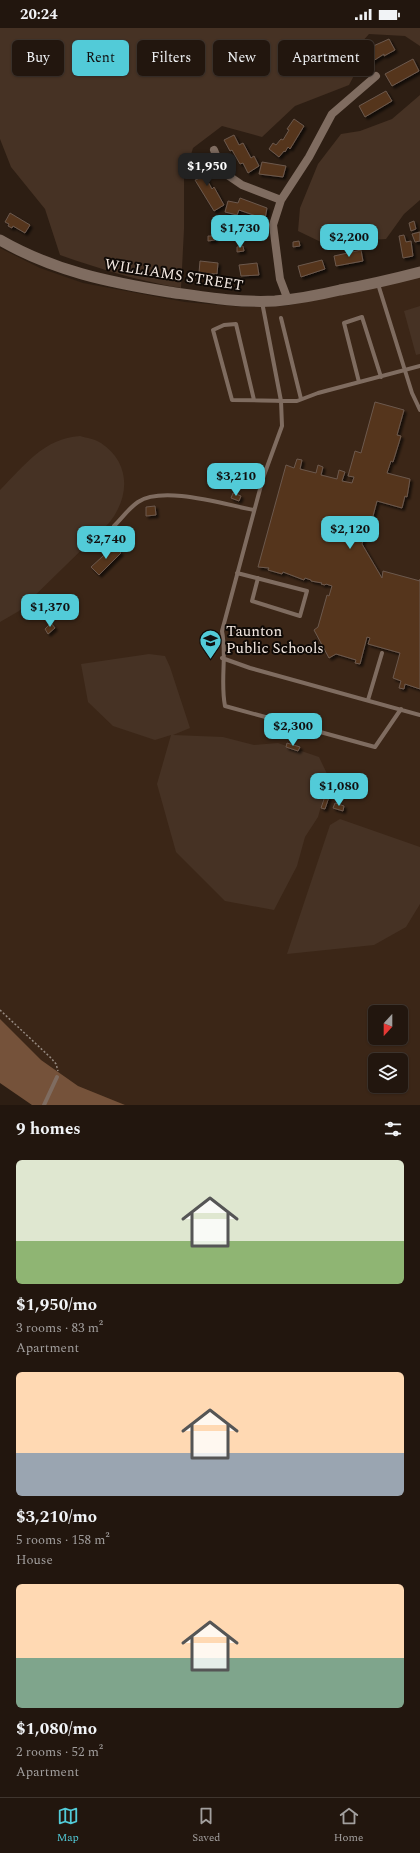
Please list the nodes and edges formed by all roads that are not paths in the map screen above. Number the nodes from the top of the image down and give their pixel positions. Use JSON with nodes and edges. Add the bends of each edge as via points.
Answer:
{"nodes":[{"id":1,"x":376,"y":76,"type":"dead end"},
{"id":2,"x":214,"y":150,"type":"dead end"},
{"id":3,"x":281,"y":200,"type":"junction"},
{"id":4,"x":0,"y":240,"type":"edge"},
{"id":5,"x":420,"y":272,"type":"edge"},
{"id":6,"x":378,"y":284,"type":"junction"},
{"id":7,"x":288,"y":300,"type":"junction"},
{"id":8,"x":262,"y":301,"type":"junction"},
{"id":9,"x":281,"y":318,"type":"dead end"},
{"id":10,"x":420,"y":366,"type":"edge"},
{"id":11,"x":405,"y":370,"type":"junction"},
{"id":12,"x":381,"y":377,"type":"junction"},
{"id":13,"x":360,"y":382,"type":"junction"},
{"id":14,"x":302,"y":399,"type":"junction"},
{"id":15,"x":254,"y":400,"type":"junction"},
{"id":16,"x":281,"y":401,"type":"junction"},
{"id":17,"x":420,"y":410,"type":"edge"},
{"id":18,"x":254,"y":510,"type":"junction"},
{"id":19,"x":114,"y":526,"type":"dead end"},
{"id":20,"x":237,"y":573,"type":"junction"},
{"id":21,"x":258,"y":578,"type":"junction"},
{"id":22,"x":382,"y":653,"type":"dead end"},
{"id":23,"x":222,"y":658,"type":"junction"},
{"id":24,"x":368,"y":700,"type":"junction"},
{"id":25,"x":401,"y":710,"type":"junction"},
{"id":26,"x":420,"y":715,"type":"edge"},
{"id":27,"x":57,"y":1077,"type":"road end"},
{"id":28,"x":44,"y":1105,"type":"edge"}],
"edges":[{"from":1,"to":3,"type":"street","via":[[332,114],[309,157]]},
{"from":2,"to":3,"type":"street","via":[[223,172],[242,184]]},
{"from":3,"to":7,"type":"street","via":[[273,224],[280,279]]},
{"from":4,"to":8,"type":"street","name":"WILLIAMS STREET","via":[[49,264],[97,279],[198,296]]},
{"from":5,"to":6,"type":"street","name":"WILLIAMS STREET"},
{"from":6,"to":7,"type":"street","name":"WILLIAMS STREET"},
{"from":6,"to":11,"type":"lane"},
{"from":7,"to":8,"type":"street","name":"WILLIAMS STREET"},
{"from":8,"to":16,"type":"lane"},
{"from":9,"to":14,"type":"lane"},
{"from":10,"to":11,"type":"lane"},
{"from":11,"to":12,"type":"lane"},
{"from":11,"to":17,"type":"lane"},
{"from":12,"to":13,"type":"lane"},
{"from":12,"to":13,"type":"lane","via":[[362,317],[344,323]]},
{"from":13,"to":14,"type":"lane"},
{"from":14,"to":16,"type":"lane"},
{"from":15,"to":15,"type":"lane","via":[[232,400],[213,330],[224,325],[236,324]]},
{"from":15,"to":16,"type":"lane"},
{"from":16,"to":18,"type":"lane","via":[[282,426]]},
{"from":18,"to":19,"type":"lane","via":[[177,496],[157,495],[139,502]]},
{"from":18,"to":20,"type":"lane"},
{"from":20,"to":21,"type":"lane"},
{"from":20,"to":23,"type":"lane","via":[[222,631]]},
{"from":21,"to":21,"type":"lane","via":[[307,591],[300,616],[252,601]]},
{"from":22,"to":24,"type":"lane"},
{"from":23,"to":24,"type":"lane"},
{"from":23,"to":25,"type":"lane","via":[[225,706],[375,748]]},
{"from":24,"to":25,"type":"lane"},
{"from":25,"to":26,"type":"lane"},
{"from":27,"to":28,"type":"lane"}]}
